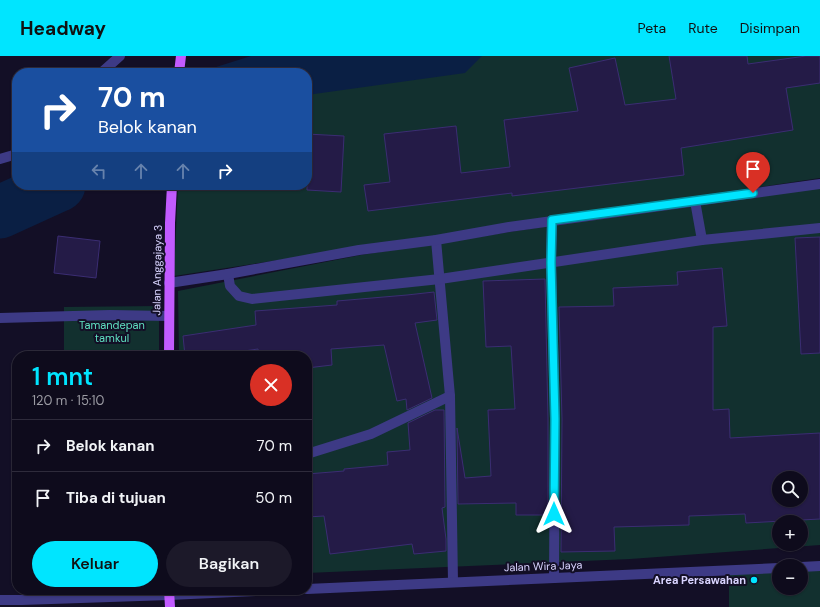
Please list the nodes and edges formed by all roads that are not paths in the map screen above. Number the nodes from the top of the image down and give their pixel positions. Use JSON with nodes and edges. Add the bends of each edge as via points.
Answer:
{"nodes":[{"id":1,"x":120,"y":56,"type":"edge"},
{"id":2,"x":180,"y":56,"type":"edge"},
{"id":3,"x":107,"y":68,"type":"edge"},
{"id":4,"x":180,"y":68,"type":"edge"},
{"id":5,"x":12,"y":155,"type":"edge"},
{"id":6,"x":0,"y":159,"type":"edge"},
{"id":7,"x":820,"y":184,"type":"edge"},
{"id":8,"x":172,"y":190,"type":"edge"},
{"id":9,"x":695,"y":201,"type":"junction"},
{"id":10,"x":552,"y":220,"type":"junction"},
{"id":11,"x":820,"y":228,"type":"edge"},
{"id":12,"x":436,"y":240,"type":"junction"},
{"id":13,"x":702,"y":240,"type":"junction"},
{"id":14,"x":551,"y":263,"type":"junction"},
{"id":15,"x":228,"y":274,"type":"junction"},
{"id":16,"x":440,"y":279,"type":"junction"},
{"id":17,"x":169,"y":283,"type":"junction"},
{"id":18,"x":168,"y":316,"type":"junction"},
{"id":19,"x":0,"y":318,"type":"edge"},
{"id":20,"x":169,"y":351,"type":"edge"},
{"id":21,"x":450,"y":396,"type":"junction"},
{"id":22,"x":312,"y":452,"type":"edge"},
{"id":23,"x":820,"y":566,"type":"edge"},
{"id":24,"x":808,"y":567,"type":"edge"},
{"id":25,"x":772,"y":568,"type":"edge"},
{"id":26,"x":554,"y":578,"type":"junction"},
{"id":27,"x":453,"y":582,"type":"junction"},
{"id":28,"x":312,"y":588,"type":"edge"},
{"id":29,"x":129,"y":595,"type":"edge"},
{"id":30,"x":169,"y":595,"type":"edge"},
{"id":31,"x":0,"y":600,"type":"edge"},
{"id":32,"x":170,"y":607,"type":"edge"}],
"edges":[{"from":1,"to":3,"type":"street"},
{"from":2,"to":4,"type":"main road"},
{"from":5,"to":6,"type":"street"},
{"from":7,"to":9,"type":"street"},
{"from":8,"to":17,"type":"main road","name":"Jalan Anggajaya 3"},
{"from":9,"to":10,"type":"street"},
{"from":9,"to":13,"type":"street"},
{"from":10,"to":12,"type":"street"},
{"from":10,"to":14,"type":"street"},
{"from":11,"to":13,"type":"street"},
{"from":12,"to":15,"type":"street","via":[[359,250]]},
{"from":12,"to":16,"type":"street"},
{"from":13,"to":14,"type":"street"},
{"from":14,"to":16,"type":"street"},
{"from":14,"to":26,"type":"street","via":[[555,419]]},
{"from":15,"to":16,"type":"street","via":[[230,286],[239,296],[252,299]]},
{"from":15,"to":17,"type":"street"},
{"from":16,"to":21,"type":"street"},
{"from":17,"to":18,"type":"main road","name":"Jalan Anggajaya 3"},
{"from":18,"to":19,"type":"street"},
{"from":18,"to":20,"type":"main road","name":"Jalan Anggajaya 3"},
{"from":21,"to":22,"type":"street","via":[[370,434]]},
{"from":21,"to":27,"type":"street"},
{"from":23,"to":24,"type":"street"},
{"from":25,"to":26,"type":"street","name":"Jalan Wira Jaya"},
{"from":26,"to":27,"type":"street","name":"Jalan Wira Jaya"},
{"from":27,"to":28,"type":"street","name":"Jalan Wira Jaya"},
{"from":29,"to":31,"type":"street"},
{"from":30,"to":32,"type":"main road"}]}
